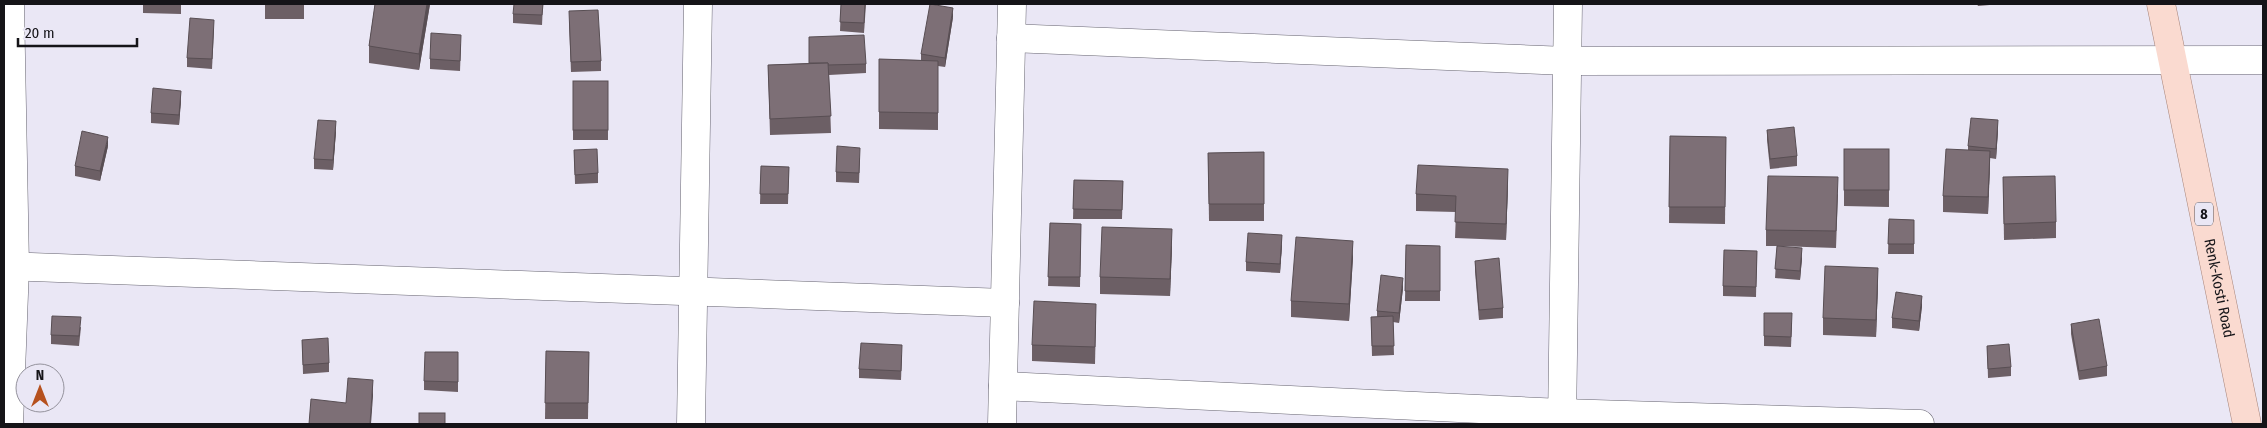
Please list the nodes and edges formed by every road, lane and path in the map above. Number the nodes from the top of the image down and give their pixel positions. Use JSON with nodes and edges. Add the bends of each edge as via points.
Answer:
{"nodes":[{"id":1,"x":10,"y":4,"type":"edge"},
{"id":2,"x":698,"y":4,"type":"edge"},
{"id":3,"x":1012,"y":4,"type":"edge"},
{"id":4,"x":1568,"y":4,"type":"edge"},
{"id":5,"x":2162,"y":4,"type":"edge"},
{"id":6,"x":1011,"y":38,"type":"junction"},
{"id":7,"x":2173,"y":60,"type":"junction"},
{"id":8,"x":2263,"y":60,"type":"edge"},
{"id":9,"x":1567,"y":62,"type":"junction"},
{"id":10,"x":9,"y":266,"type":"edge"},
{"id":11,"x":693,"y":292,"type":"junction"},
{"id":12,"x":1005,"y":304,"type":"junction"},
{"id":13,"x":1003,"y":386,"type":"junction"},
{"id":14,"x":1562,"y":418,"type":"edge"},
{"id":15,"x":2252,"y":421,"type":"edge"},
{"id":16,"x":9,"y":424,"type":"edge"},
{"id":17,"x":691,"y":424,"type":"edge"},
{"id":18,"x":1002,"y":424,"type":"edge"},
{"id":19,"x":1920,"y":424,"type":"edge"}],
"edges":[{"from":1,"to":10,"type":"street"},
{"from":2,"to":11,"type":"street"},
{"from":3,"to":6,"type":"street"},
{"from":4,"to":9,"type":"street"},
{"from":5,"to":7,"type":"main road","name":"Renk-Kosti Road","number":"8"},
{"from":6,"to":9,"type":"street"},
{"from":6,"to":12,"type":"street"},
{"from":7,"to":8,"type":"street"},
{"from":7,"to":9,"type":"street"},
{"from":7,"to":15,"type":"main road","name":"Renk-Kosti Road","number":"8"},
{"from":9,"to":14,"type":"street"},
{"from":10,"to":11,"type":"street"},
{"from":10,"to":16,"type":"street"},
{"from":11,"to":12,"type":"street"},
{"from":11,"to":17,"type":"street"},
{"from":12,"to":13,"type":"street"},
{"from":13,"to":14,"type":"street"},
{"from":13,"to":18,"type":"street"},
{"from":14,"to":19,"type":"street"}]}
